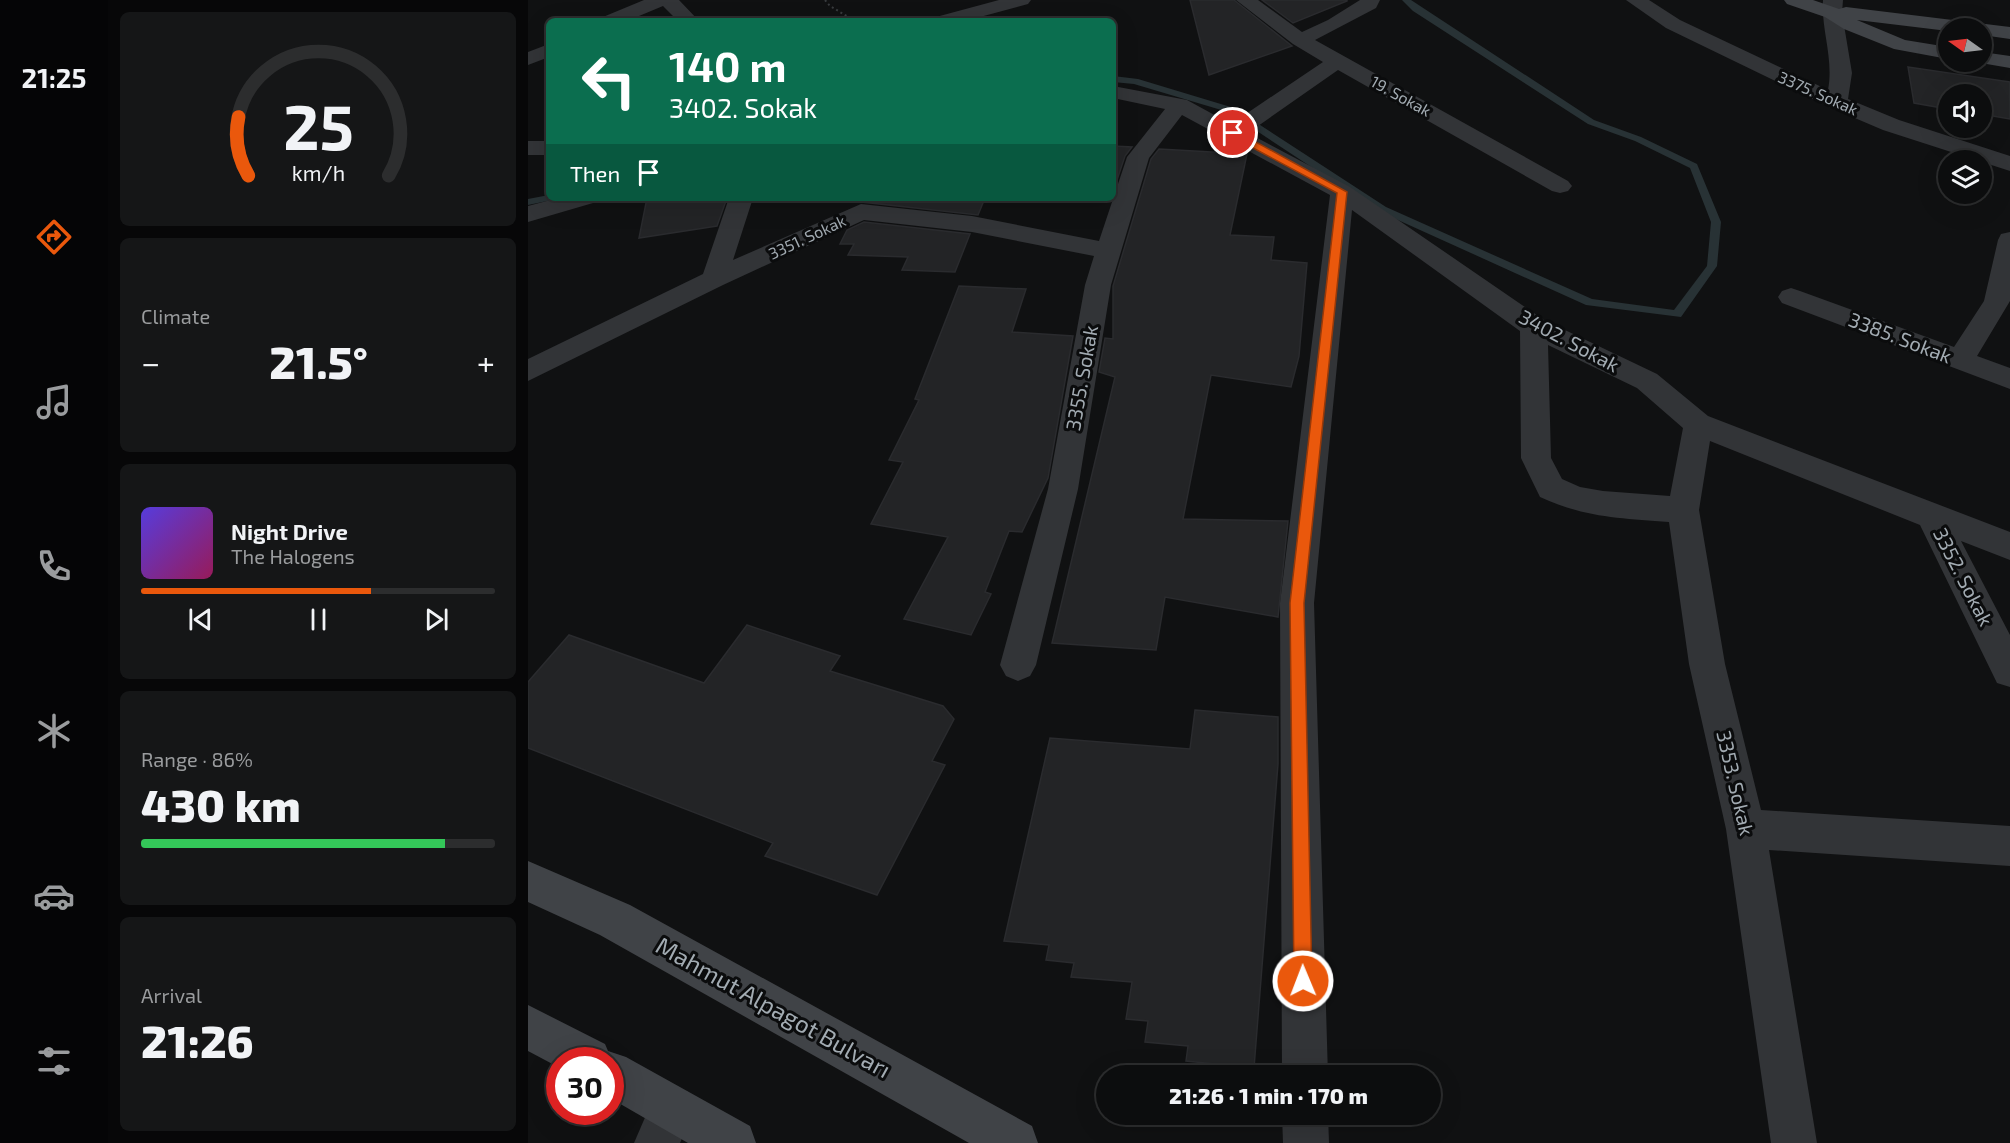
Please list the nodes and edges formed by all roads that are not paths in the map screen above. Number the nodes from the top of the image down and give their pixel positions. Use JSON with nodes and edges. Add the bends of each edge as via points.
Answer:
{"nodes":[{"id":1,"x":661,"y":0,"type":"edge"},
{"id":2,"x":668,"y":0,"type":"edge"},
{"id":3,"x":1021,"y":0,"type":"edge"},
{"id":4,"x":1246,"y":0,"type":"edge"},
{"id":5,"x":1370,"y":0,"type":"edge"},
{"id":6,"x":1636,"y":0,"type":"edge"},
{"id":7,"x":1794,"y":0,"type":"edge"},
{"id":8,"x":1833,"y":6,"type":"edge"},
{"id":9,"x":617,"y":18,"type":"edge"},
{"id":10,"x":685,"y":18,"type":"edge"},
{"id":11,"x":954,"y":18,"type":"edge"},
{"id":12,"x":1938,"y":23,"type":"edge"},
{"id":13,"x":1992,"y":30,"type":"edge"},
{"id":14,"x":2010,"y":33,"type":"edge"},
{"id":15,"x":1300,"y":40,"type":"junction"},
{"id":16,"x":546,"y":51,"type":"edge"},
{"id":17,"x":1938,"y":51,"type":"edge"},
{"id":18,"x":528,"y":59,"type":"edge"},
{"id":19,"x":1992,"y":59,"type":"edge"},
{"id":20,"x":1338,"y":61,"type":"junction"},
{"id":21,"x":2010,"y":62,"type":"edge"},
{"id":22,"x":1116,"y":93,"type":"edge"},
{"id":23,"x":1837,"y":102,"type":"junction"},
{"id":24,"x":1179,"y":105,"type":"junction"},
{"id":25,"x":1239,"y":129,"type":"junction"},
{"id":26,"x":528,"y":148,"type":"edge"},
{"id":27,"x":546,"y":148,"type":"edge"},
{"id":28,"x":2010,"y":164,"type":"edge"},
{"id":29,"x":1560,"y":186,"type":"dead end"},
{"id":30,"x":1342,"y":192,"type":"junction"},
{"id":31,"x":574,"y":201,"type":"edge"},
{"id":32,"x":740,"y":201,"type":"edge"},
{"id":33,"x":528,"y":214,"type":"edge"},
{"id":34,"x":2010,"y":240,"type":"edge"},
{"id":35,"x":1108,"y":250,"type":"junction"},
{"id":36,"x":714,"y":279,"type":"junction"},
{"id":37,"x":1791,"y":297,"type":"dead end"},
{"id":38,"x":2003,"y":304,"type":"edge"},
{"id":39,"x":1534,"y":327,"type":"junction"},
{"id":40,"x":1960,"y":361,"type":"junction"},
{"id":41,"x":528,"y":371,"type":"edge"},
{"id":42,"x":2010,"y":379,"type":"edge"},
{"id":43,"x":1698,"y":424,"type":"junction"},
{"id":44,"x":1683,"y":510,"type":"junction"},
{"id":45,"x":1932,"y":516,"type":"junction"},
{"id":46,"x":2010,"y":546,"type":"edge"},
{"id":47,"x":1018,"y":665,"type":"dead end"},
{"id":48,"x":2010,"y":671,"type":"edge"},
{"id":49,"x":1746,"y":829,"type":"junction"},
{"id":50,"x":2010,"y":846,"type":"edge"},
{"id":51,"x":528,"y":881,"type":"edge"},
{"id":52,"x":528,"y":1027,"type":"edge"},
{"id":53,"x":565,"y":1047,"type":"edge"},
{"id":54,"x":1305,"y":1065,"type":"edge"},
{"id":55,"x":624,"y":1086,"type":"edge"},
{"id":56,"x":664,"y":1125,"type":"edge"},
{"id":57,"x":1305,"y":1125,"type":"edge"},
{"id":58,"x":733,"y":1143,"type":"edge"},
{"id":59,"x":1015,"y":1143,"type":"edge"},
{"id":60,"x":1306,"y":1143,"type":"edge"},
{"id":61,"x":1794,"y":1143,"type":"edge"}],
"edges":[{"from":1,"to":9,"type":"street"},
{"from":2,"to":10,"type":"street"},
{"from":3,"to":11,"type":"street"},
{"from":4,"to":15,"type":"street","name":"19. Sokak"},
{"from":5,"to":15,"type":"street","via":[[1335,24]]},
{"from":6,"to":23,"type":"street","name":"3375. Sokak","via":[[1674,24]]},
{"from":7,"to":8,"type":"main road"},
{"from":8,"to":12,"type":"main road"},
{"from":8,"to":17,"type":"main road","via":[[1851,25],[1881,38]]},
{"from":8,"to":23,"type":"street","via":[[1842,73]]},
{"from":13,"to":14,"type":"main road"},
{"from":15,"to":20,"type":"street","name":"19. Sokak"},
{"from":16,"to":18,"type":"street"},
{"from":19,"to":21,"type":"main road"},
{"from":20,"to":25,"type":"street"},
{"from":20,"to":29,"type":"street","name":"19. Sokak"},
{"from":22,"to":24,"type":"street","name":"3402. Sokak"},
{"from":23,"to":28,"type":"street","name":"3375. Sokak","via":[[1891,125]]},
{"from":24,"to":25,"type":"street","name":"3402. Sokak"},
{"from":24,"to":35,"type":"street","name":"3355. Sokak","via":[[1138,157]]},
{"from":25,"to":30,"type":"street","name":"3402. Sokak"},
{"from":26,"to":27,"type":"street"},
{"from":30,"to":39,"type":"street","name":"3402. Sokak"},
{"from":30,"to":54,"type":"street","via":[[1297,603]]},
{"from":31,"to":33,"type":"street"},
{"from":32,"to":36,"type":"street"},
{"from":34,"to":38,"type":"street"},
{"from":35,"to":36,"type":"street","name":"3351. Sokak","via":[[972,224],[861,212]]},
{"from":35,"to":47,"type":"street","name":"3355. Sokak","via":[[1098,285],[1063,489]]},
{"from":36,"to":41,"type":"street","name":"3351. Sokak"},
{"from":37,"to":40,"type":"street","name":"3385. Sokak"},
{"from":38,"to":40,"type":"street"},
{"from":39,"to":43,"type":"street","name":"3402. Sokak","via":[[1647,381]]},
{"from":39,"to":44,"type":"street","via":[[1536,458],[1551,488],[1575,499],[1603,504]]},
{"from":40,"to":42,"type":"street","name":"3385. Sokak"},
{"from":43,"to":44,"type":"street","name":"3353. Sokak"},
{"from":43,"to":45,"type":"street","name":"3402. Sokak"},
{"from":44,"to":49,"type":"street","name":"3353. Sokak","via":[[1707,664]]},
{"from":45,"to":46,"type":"street","name":"3402. Sokak"},
{"from":45,"to":48,"type":"street","name":"3352. Sokak"},
{"from":49,"to":50,"type":"street"},
{"from":49,"to":61,"type":"street","name":"3353. Sokak"},
{"from":51,"to":59,"type":"main road","name":"Mahmut Alpagot Bulvarı","via":[[615,920]]},
{"from":52,"to":53,"type":"main road"},
{"from":55,"to":56,"type":"main road"},
{"from":56,"to":58,"type":"main road"},
{"from":57,"to":60,"type":"street"}]}
